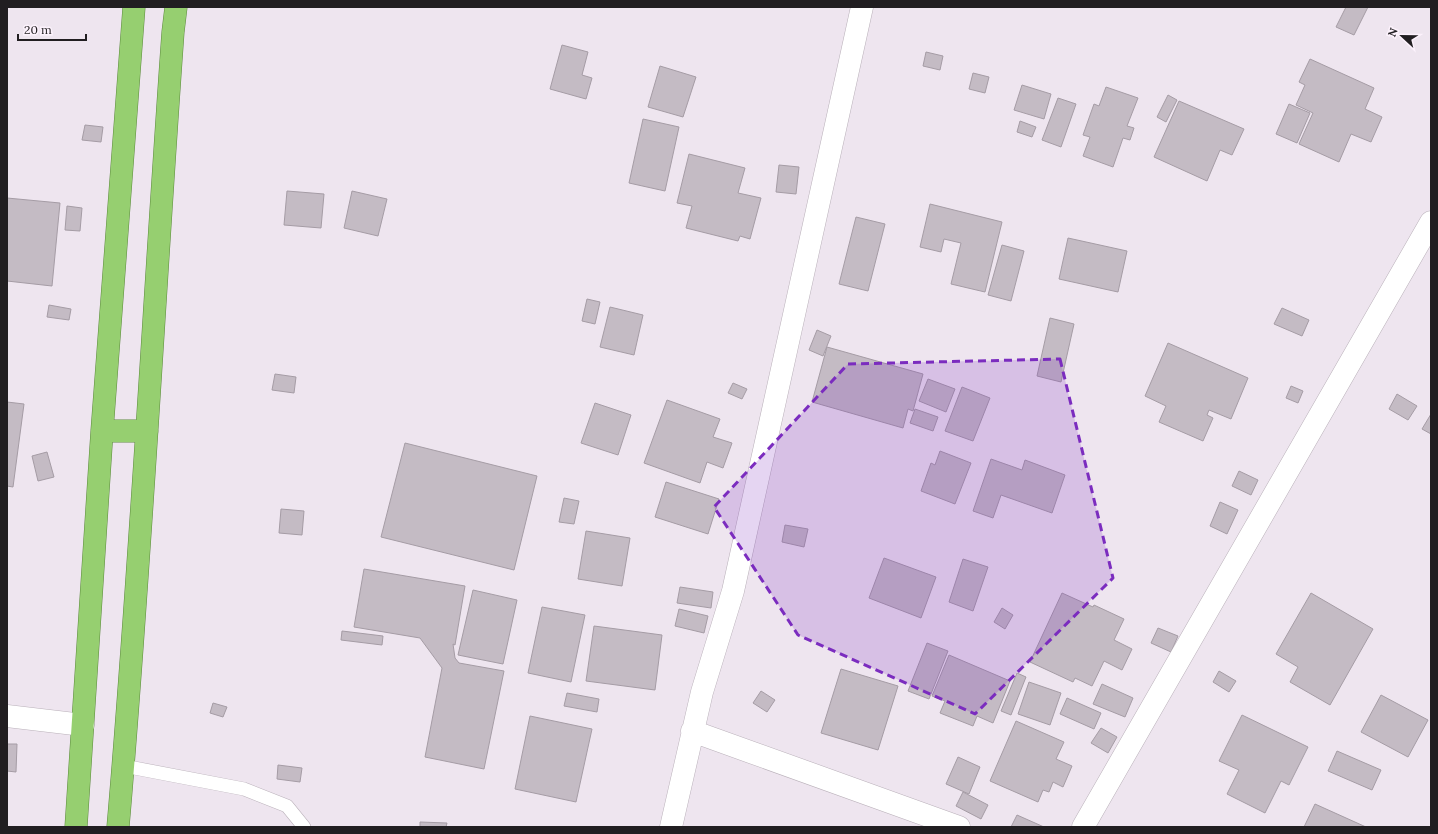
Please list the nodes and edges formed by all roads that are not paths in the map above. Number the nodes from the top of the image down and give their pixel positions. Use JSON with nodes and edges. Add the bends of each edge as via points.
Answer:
{"nodes":[{"id":1,"x":134,"y":7,"type":"edge"},
{"id":2,"x":176,"y":7,"type":"edge"},
{"id":3,"x":862,"y":7,"type":"edge"},
{"id":4,"x":1431,"y":222,"type":"edge"},
{"id":5,"x":102,"y":431,"type":"junction"},
{"id":6,"x":147,"y":431,"type":"junction"},
{"id":7,"x":7,"y":716,"type":"edge"},
{"id":8,"x":83,"y":725,"type":"junction"},
{"id":9,"x":692,"y":731,"type":"junction"},
{"id":10,"x":124,"y":766,"type":"junction"},
{"id":11,"x":76,"y":827,"type":"edge"},
{"id":12,"x":118,"y":827,"type":"edge"},
{"id":13,"x":304,"y":827,"type":"edge"},
{"id":14,"x":671,"y":827,"type":"edge"},
{"id":15,"x":959,"y":827,"type":"edge"},
{"id":16,"x":1084,"y":827,"type":"edge"}],
"edges":[{"from":1,"to":5,"type":"highway"},
{"from":2,"to":6,"type":"highway","via":[[160,207]]},
{"from":3,"to":9,"type":"street","via":[[733,591]]},
{"from":4,"to":16,"type":"street"},
{"from":5,"to":6,"type":"highway"},
{"from":5,"to":8,"type":"highway"},
{"from":6,"to":10,"type":"highway"},
{"from":7,"to":8,"type":"street"},
{"from":8,"to":11,"type":"highway"},
{"from":9,"to":14,"type":"street"},
{"from":9,"to":15,"type":"street"},
{"from":10,"to":12,"type":"highway"},
{"from":10,"to":13,"type":"lane","via":[[244,789],[287,806]]}]}
